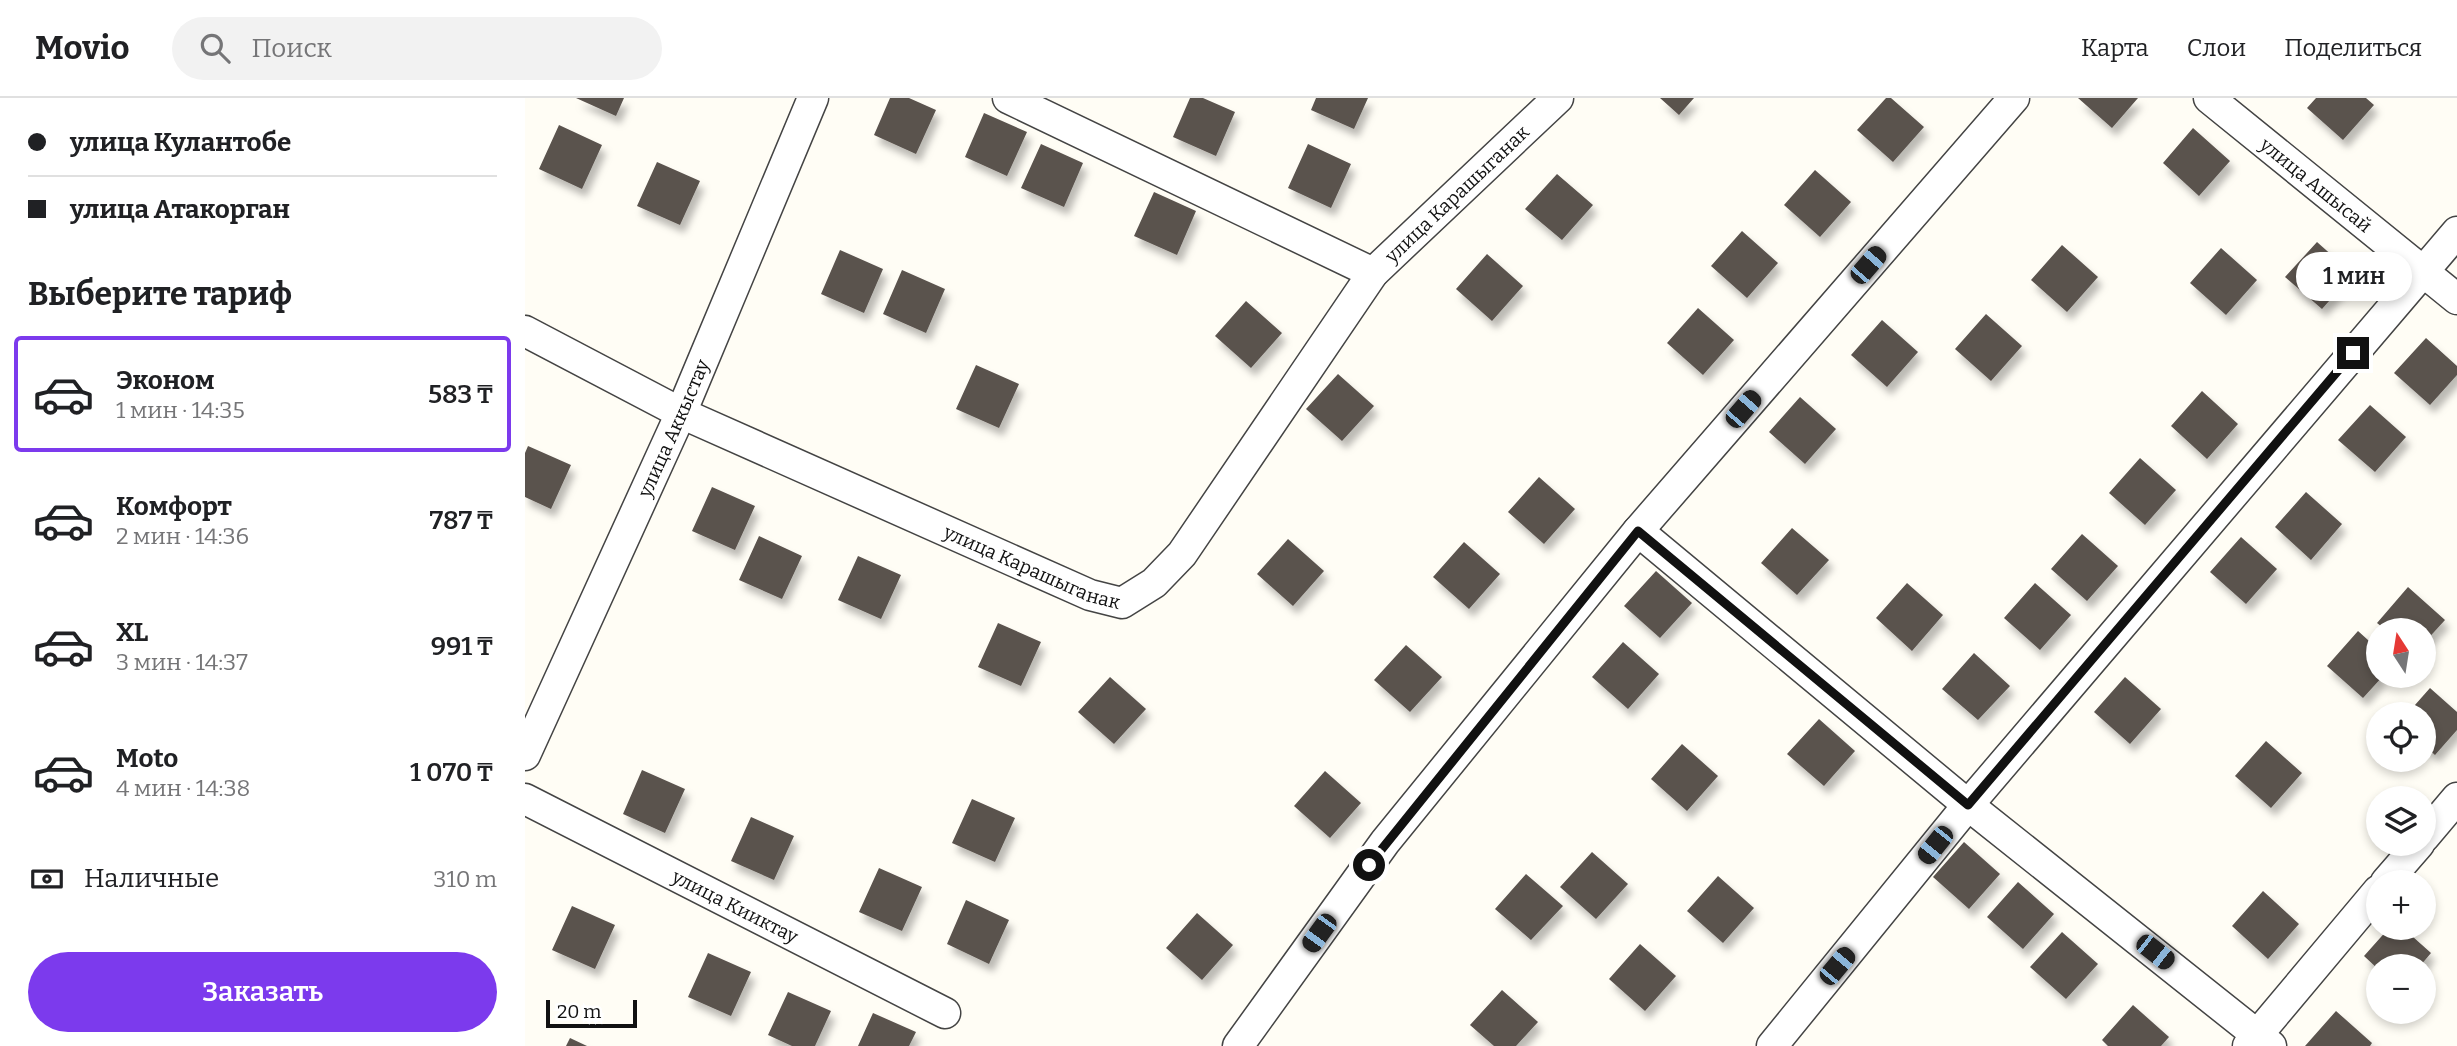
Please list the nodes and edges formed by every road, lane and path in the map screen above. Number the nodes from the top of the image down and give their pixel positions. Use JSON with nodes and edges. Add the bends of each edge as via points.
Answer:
{"nodes":[{"id":1,"x":813,"y":98,"type":"edge"},
{"id":2,"x":1008,"y":98,"type":"edge"},
{"id":3,"x":1558,"y":98,"type":"edge"},
{"id":4,"x":2014,"y":98,"type":"edge"},
{"id":5,"x":2209,"y":98,"type":"edge"},
{"id":6,"x":2457,"y":232,"type":"edge"},
{"id":7,"x":2423,"y":270,"type":"junction"},
{"id":8,"x":1373,"y":273,"type":"junction"},
{"id":9,"x":2457,"y":299,"type":"edge"},
{"id":10,"x":525,"y":331,"type":"edge"},
{"id":11,"x":681,"y":413,"type":"junction"},
{"id":12,"x":1638,"y":531,"type":"junction"},
{"id":13,"x":525,"y":755,"type":"edge"},
{"id":14,"x":2457,"y":798,"type":"edge"},
{"id":15,"x":525,"y":799,"type":"edge"},
{"id":16,"x":1968,"y":805,"type":"junction"},
{"id":17,"x":2436,"y":823,"type":"edge"},
{"id":18,"x":2409,"y":856,"type":"edge"},
{"id":19,"x":2396,"y":870,"type":"edge"},
{"id":20,"x":2366,"y":906,"type":"edge"},
{"id":21,"x":945,"y":1013,"type":"dead end"},
{"id":22,"x":2259,"y":1042,"type":"edge"},
{"id":23,"x":1238,"y":1046,"type":"edge"},
{"id":24,"x":1772,"y":1046,"type":"edge"}],
"edges":[{"from":1,"to":11,"type":"street","name":"улица Аккыстау"},
{"from":2,"to":8,"type":"street"},
{"from":3,"to":8,"type":"street","name":"улица Карашыганак"},
{"from":4,"to":12,"type":"street"},
{"from":5,"to":7,"type":"street","name":"улица Ашысай"},
{"from":6,"to":7,"type":"street"},
{"from":7,"to":9,"type":"street","name":"улица Ашысай"},
{"from":7,"to":16,"type":"street"},
{"from":8,"to":11,"type":"street","name":"улица Карашыганак","via":[[1182,554],[1154,583],[1122,603],[1090,595]]},
{"from":10,"to":11,"type":"street","name":"улица Карашыганак"},
{"from":11,"to":13,"type":"street","name":"улица Аккыстау"},
{"from":12,"to":16,"type":"street"},
{"from":12,"to":23,"type":"street","via":[[1385,842]]},
{"from":14,"to":17,"type":"street"},
{"from":15,"to":21,"type":"street","name":"улица Кииктау"},
{"from":16,"to":22,"type":"street"},
{"from":16,"to":24,"type":"street"},
{"from":18,"to":19,"type":"street"},
{"from":20,"to":22,"type":"street"}]}
